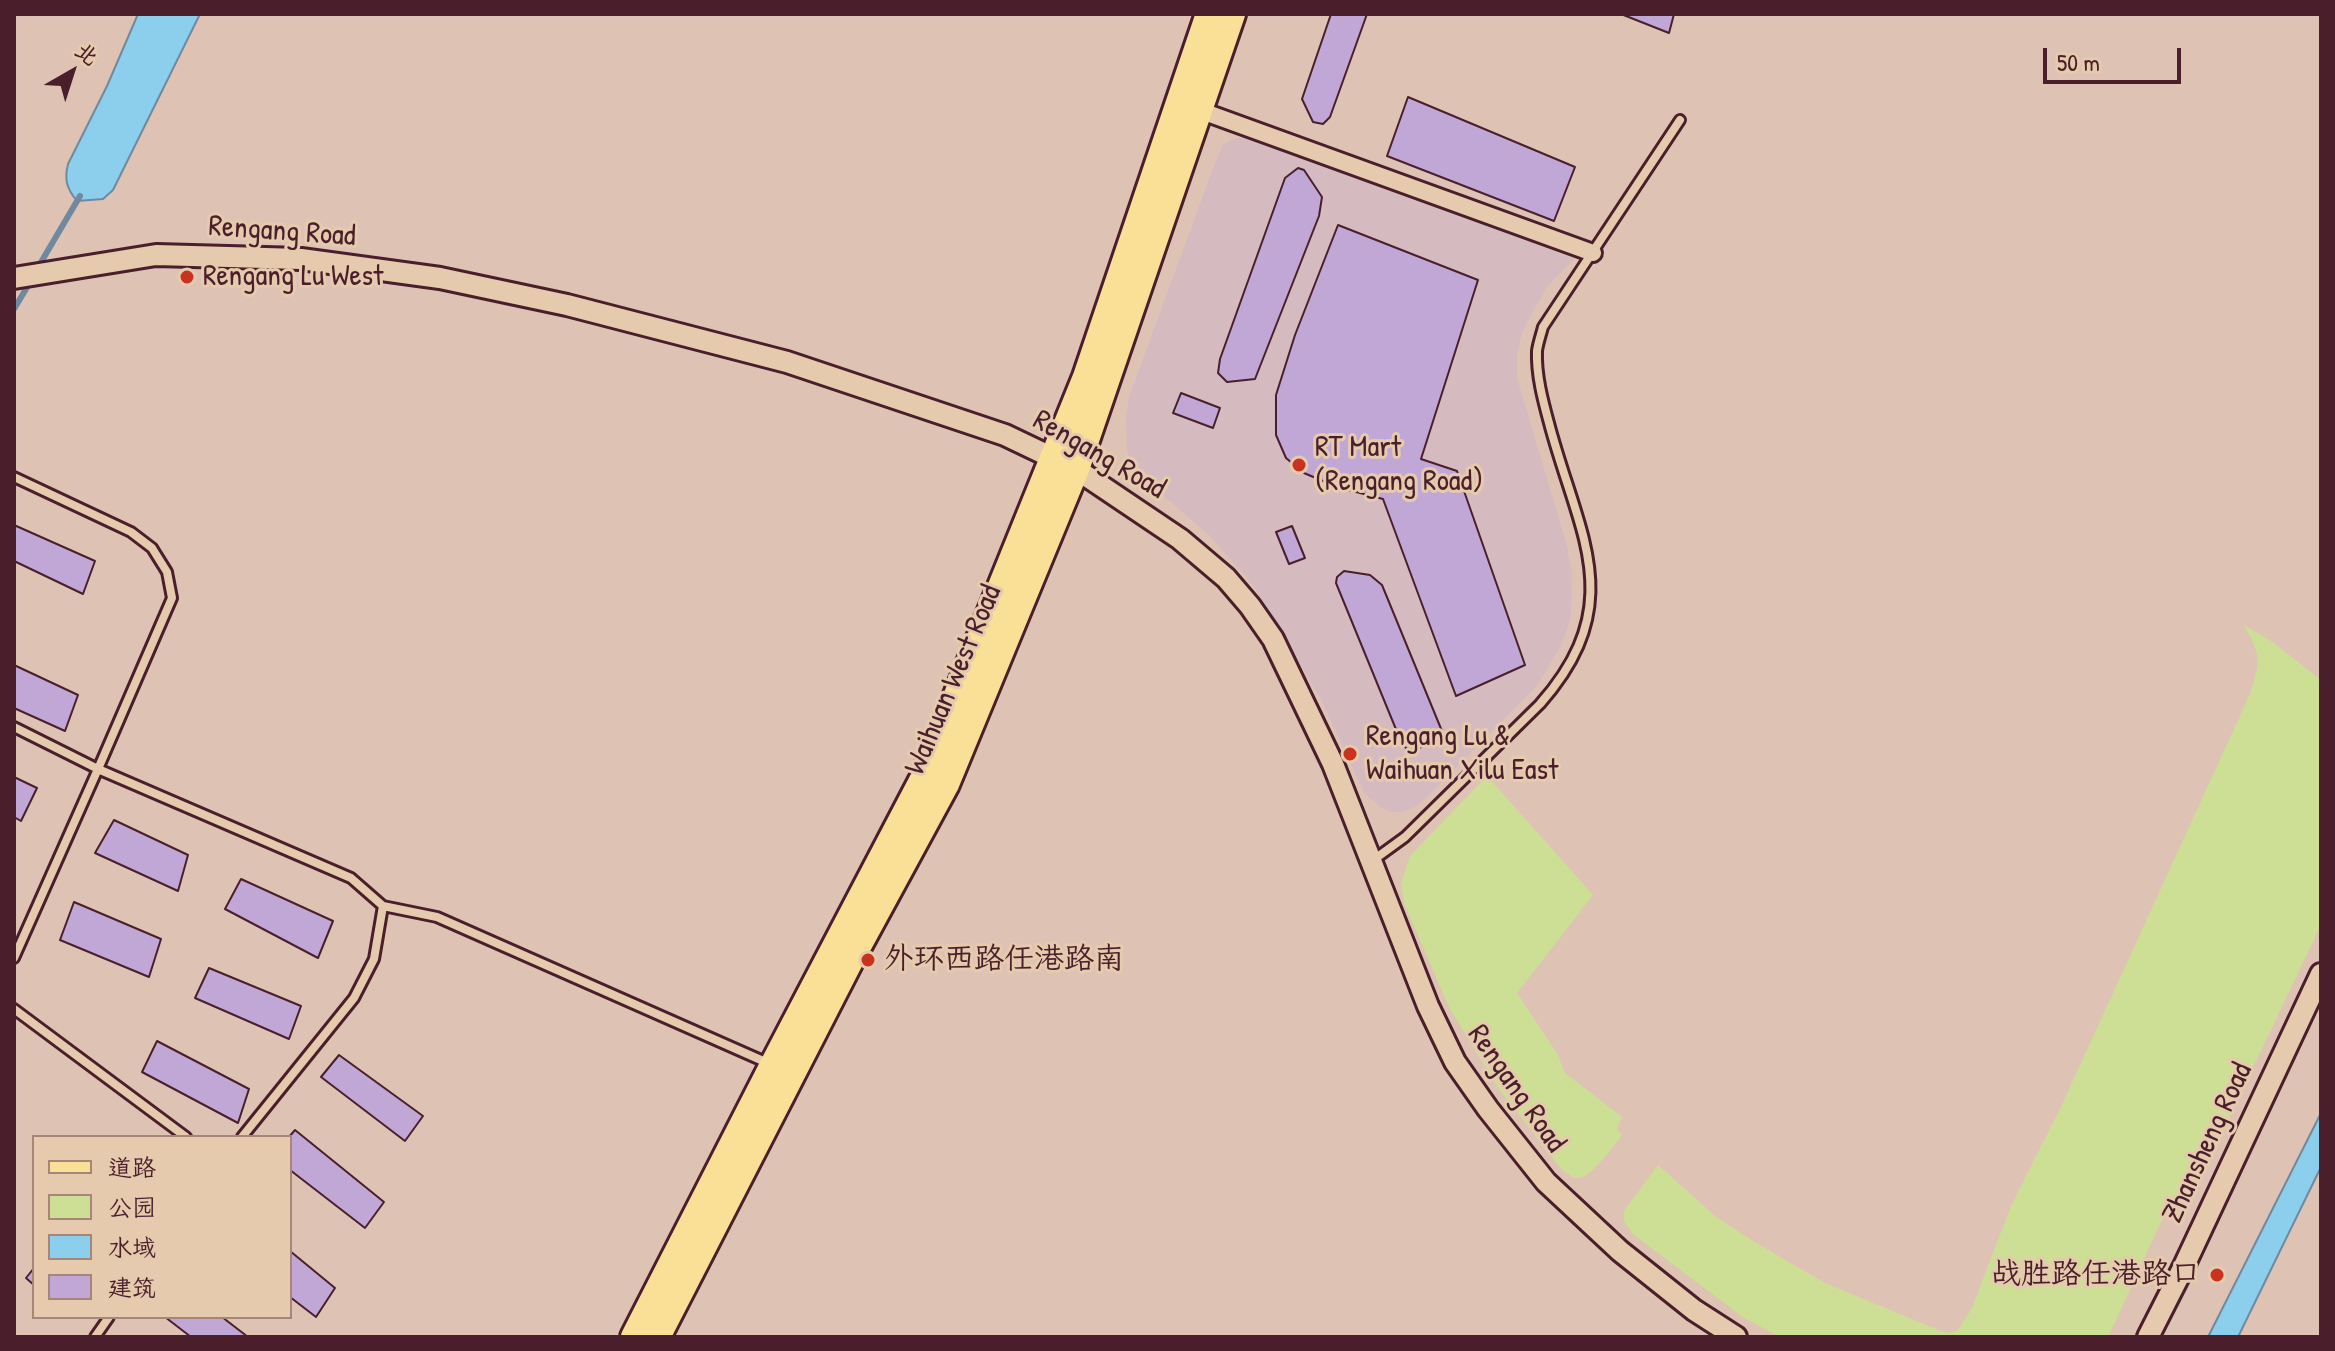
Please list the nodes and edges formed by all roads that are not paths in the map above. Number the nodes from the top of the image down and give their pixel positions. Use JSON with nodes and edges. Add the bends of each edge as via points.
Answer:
{"nodes":[{"id":1,"x":1209,"y":14,"type":"edge"},
{"id":2,"x":1232,"y":14,"type":"edge"},
{"id":3,"x":1199,"y":110,"type":"junction"},
{"id":4,"x":1680,"y":120,"type":"dead end"},
{"id":5,"x":1593,"y":253,"type":"junction"},
{"id":6,"x":14,"y":278,"type":"edge"},
{"id":7,"x":1065,"y":463,"type":"junction"},
{"id":8,"x":14,"y":477,"type":"edge"},
{"id":9,"x":14,"y":727,"type":"edge"},
{"id":10,"x":98,"y":769,"type":"junction"},
{"id":11,"x":1371,"y":862,"type":"junction"},
{"id":12,"x":383,"y":906,"type":"junction"},
{"id":13,"x":14,"y":958,"type":"edge"},
{"id":14,"x":2321,"y":974,"type":"edge"},
{"id":15,"x":14,"y":1009,"type":"edge"},
{"id":16,"x":773,"y":1065,"type":"junction"},
{"id":17,"x":183,"y":1135,"type":"edge"},
{"id":18,"x":244,"y":1135,"type":"edge"},
{"id":19,"x":108,"y":1319,"type":"edge"},
{"id":20,"x":95,"y":1337,"type":"edge"},
{"id":21,"x":634,"y":1337,"type":"edge"},
{"id":22,"x":657,"y":1337,"type":"edge"},
{"id":23,"x":1736,"y":1337,"type":"edge"},
{"id":24,"x":2148,"y":1337,"type":"edge"}],
"edges":[{"from":1,"to":7,"type":"main road","name":"Waihuan West Road","via":[[1086,377]]},
{"from":2,"to":3,"type":"main road","name":"Waihuan West Road"},
{"from":3,"to":5,"type":"street"},
{"from":3,"to":7,"type":"main road","name":"Waihuan West Road"},
{"from":4,"to":5,"type":"lane"},
{"from":5,"to":11,"type":"lane","via":[[1543,327],[1537,349],[1543,400],[1588,554],[1592,582],[1581,642],[1540,704],[1405,837]]},
{"from":6,"to":7,"type":"street","name":"Rengang Road","via":[[156,255],[301,259],[440,278],[787,362],[1005,435]]},
{"from":7,"to":11,"type":"street","name":"Rengang Road","via":[[1180,539],[1250,606],[1273,639],[1328,752]]},
{"from":7,"to":16,"type":"main road","name":"Waihuan West Road","via":[[923,779]]},
{"from":7,"to":22,"type":"main road","name":"Waihuan West Road","via":[[946,784]]},
{"from":8,"to":10,"type":"lane","via":[[131,532],[152,548],[167,572],[172,598]]},
{"from":9,"to":10,"type":"lane"},
{"from":10,"to":12,"type":"lane","via":[[351,878]]},
{"from":10,"to":13,"type":"lane"},
{"from":11,"to":23,"type":"street","name":"Rengang Road","via":[[1428,1006],[1455,1062],[1488,1109],[1546,1182],[1620,1251]]},
{"from":12,"to":16,"type":"lane","via":[[437,917]]},
{"from":12,"to":18,"type":"lane","via":[[374,959],[354,998]]},
{"from":14,"to":24,"type":"street","name":"Zhansheng Road"},
{"from":15,"to":17,"type":"lane"},
{"from":16,"to":21,"type":"main road","name":"Waihuan West Road"},
{"from":19,"to":20,"type":"lane"}]}
